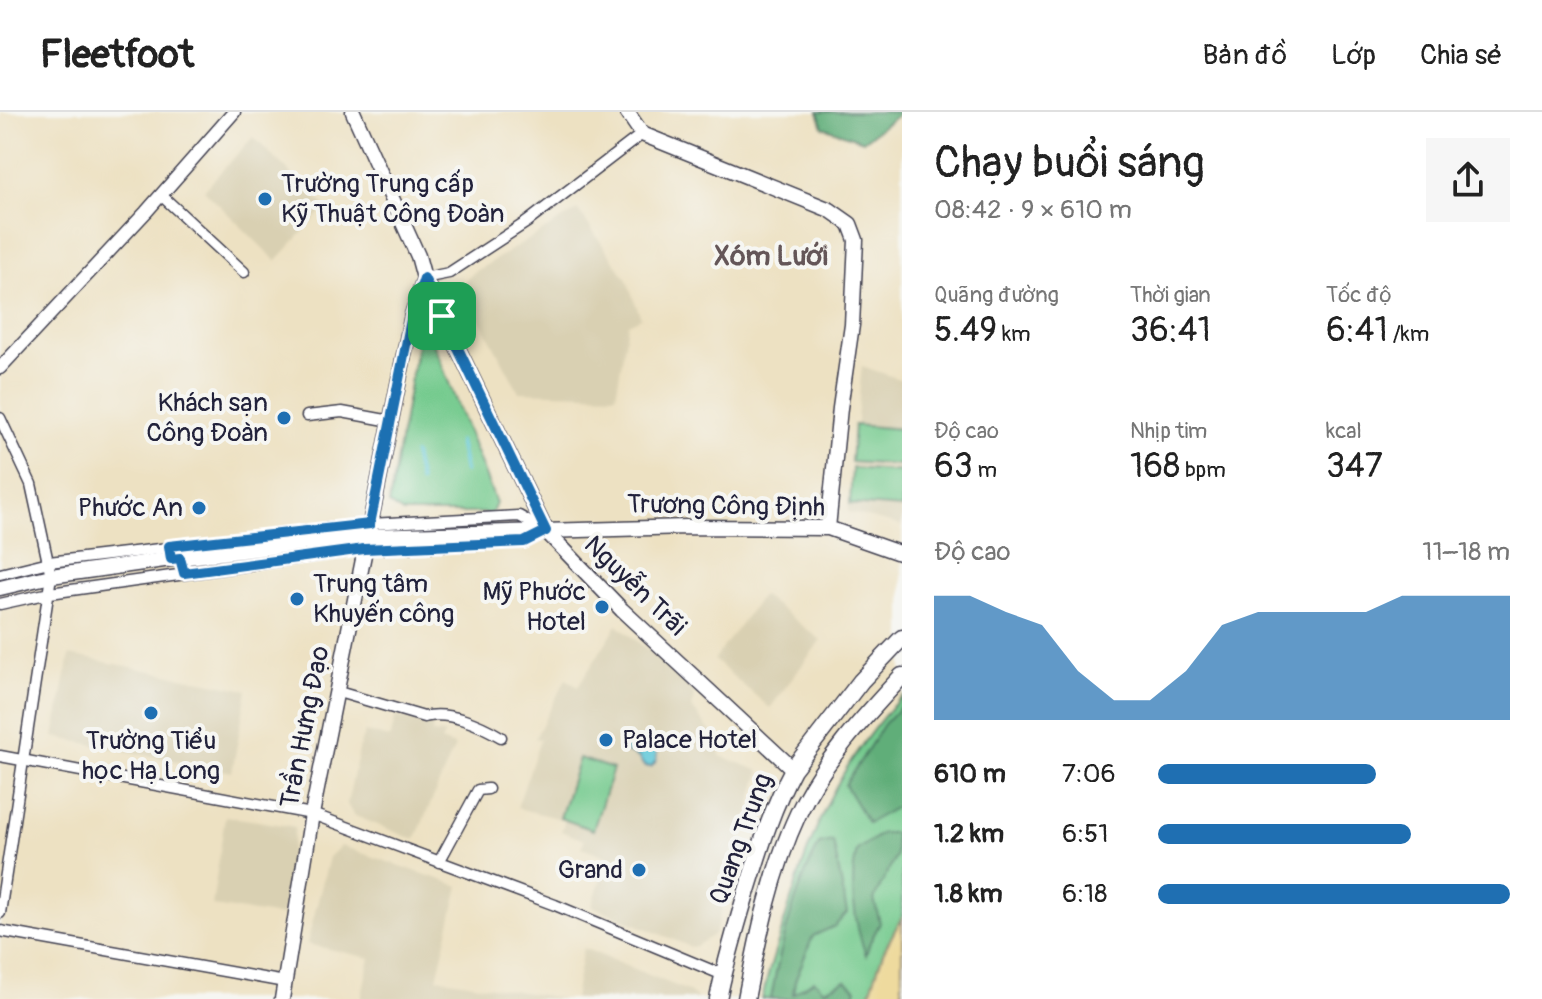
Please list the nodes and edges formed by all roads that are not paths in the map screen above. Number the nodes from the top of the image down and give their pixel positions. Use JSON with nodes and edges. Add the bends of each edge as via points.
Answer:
{"nodes":[{"id":1,"x":234,"y":112,"type":"edge"},
{"id":2,"x":627,"y":112,"type":"edge"},
{"id":3,"x":356,"y":113,"type":"edge"},
{"id":4,"x":642,"y":134,"type":"junction"},
{"id":5,"x":161,"y":195,"type":"junction"},
{"id":6,"x":244,"y":272,"type":"dead end"},
{"id":7,"x":424,"y":278,"type":"junction"},
{"id":8,"x":0,"y":368,"type":"edge"},
{"id":9,"x":307,"y":416,"type":"dead end"},
{"id":10,"x":0,"y":418,"type":"edge"},
{"id":11,"x":391,"y":421,"type":"junction"},
{"id":12,"x":828,"y":528,"type":"junction"},
{"id":13,"x":546,"y":531,"type":"junction"},
{"id":14,"x":368,"y":536,"type":"junction"},
{"id":15,"x":902,"y":554,"type":"edge"},
{"id":16,"x":176,"y":559,"type":"junction"},
{"id":17,"x":50,"y":569,"type":"junction"},
{"id":18,"x":0,"y":574,"type":"edge"},
{"id":19,"x":0,"y":588,"type":"edge"},
{"id":20,"x":50,"y":593,"type":"junction"},
{"id":21,"x":0,"y":604,"type":"edge"},
{"id":22,"x":902,"y":638,"type":"edge"},
{"id":23,"x":902,"y":676,"type":"edge"},
{"id":24,"x":335,"y":691,"type":"junction"},
{"id":25,"x":501,"y":737,"type":"dead end"},
{"id":26,"x":0,"y":756,"type":"edge"},
{"id":27,"x":23,"y":759,"type":"junction"},
{"id":28,"x":793,"y":769,"type":"junction"},
{"id":29,"x":488,"y":789,"type":"dead end"},
{"id":30,"x":312,"y":814,"type":"junction"},
{"id":31,"x":439,"y":862,"type":"junction"},
{"id":32,"x":0,"y":913,"type":"edge"},
{"id":33,"x":0,"y":931,"type":"edge"},
{"id":34,"x":723,"y":975,"type":"junction"},
{"id":35,"x":285,"y":982,"type":"junction"},
{"id":36,"x":282,"y":999,"type":"edge"},
{"id":37,"x":718,"y":999,"type":"edge"},
{"id":38,"x":746,"y":999,"type":"edge"}],
"edges":[{"from":1,"to":5,"type":"street"},
{"from":2,"to":4,"type":"main road"},
{"from":3,"to":7,"type":"main road","name":"Nguyễn Trãi"},
{"from":4,"to":7,"type":"street","via":[[462,265]]},
{"from":4,"to":12,"type":"main road","via":[[830,210],[850,224],[856,240],[852,325]]},
{"from":5,"to":6,"type":"street"},
{"from":5,"to":8,"type":"street"},
{"from":7,"to":11,"type":"main road","name":"Trần Hưng Đạo"},
{"from":7,"to":13,"type":"main road","name":"Nguyễn Trãi"},
{"from":9,"to":11,"type":"street","via":[[342,412]]},
{"from":10,"to":17,"type":"street","via":[[31,484]]},
{"from":11,"to":14,"type":"main road","name":"Trần Hưng Đạo"},
{"from":12,"to":13,"type":"main road","name":"Trương Công Định"},
{"from":12,"to":15,"type":"main road","name":"Trương Công Định"},
{"from":13,"to":14,"type":"main road","name":"Trương Công Định"},
{"from":13,"to":28,"type":"main road","name":"Nguyễn Trãi","via":[[622,610]]},
{"from":14,"to":16,"type":"main road","name":"Trương Công Định"},
{"from":14,"to":24,"type":"main road","name":"Trần Hưng Đạo"},
{"from":16,"to":17,"type":"main road","name":"Trương Công Định"},
{"from":16,"to":20,"type":"street","name":"Trương Công Định"},
{"from":17,"to":18,"type":"street","name":"Trương Công Định"},
{"from":17,"to":19,"type":"main road","name":"Trương Công Định"},
{"from":17,"to":20,"type":"street"},
{"from":20,"to":21,"type":"street","name":"Trương Công Định"},
{"from":20,"to":27,"type":"street"},
{"from":22,"to":28,"type":"main road","name":"Quang Trung","via":[[861,681]]},
{"from":23,"to":38,"type":"main road","name":"Quang Trung","via":[[828,763],[798,814],[766,910]]},
{"from":24,"to":25,"type":"street","via":[[424,717],[457,719]]},
{"from":24,"to":30,"type":"main road","name":"Trần Hưng Đạo"},
{"from":26,"to":27,"type":"street"},
{"from":27,"to":30,"type":"street"},
{"from":27,"to":32,"type":"street"},
{"from":28,"to":34,"type":"main road","name":"Quang Trung","via":[[763,834]]},
{"from":29,"to":31,"type":"street","via":[[478,790]]},
{"from":30,"to":31,"type":"street"},
{"from":30,"to":35,"type":"main road","name":"Trần Hưng Đạo"},
{"from":31,"to":34,"type":"street"},
{"from":33,"to":35,"type":"street"},
{"from":34,"to":37,"type":"main road","name":"Quang Trung"},
{"from":35,"to":36,"type":"main road","name":"Trần Hưng Đạo"}]}
